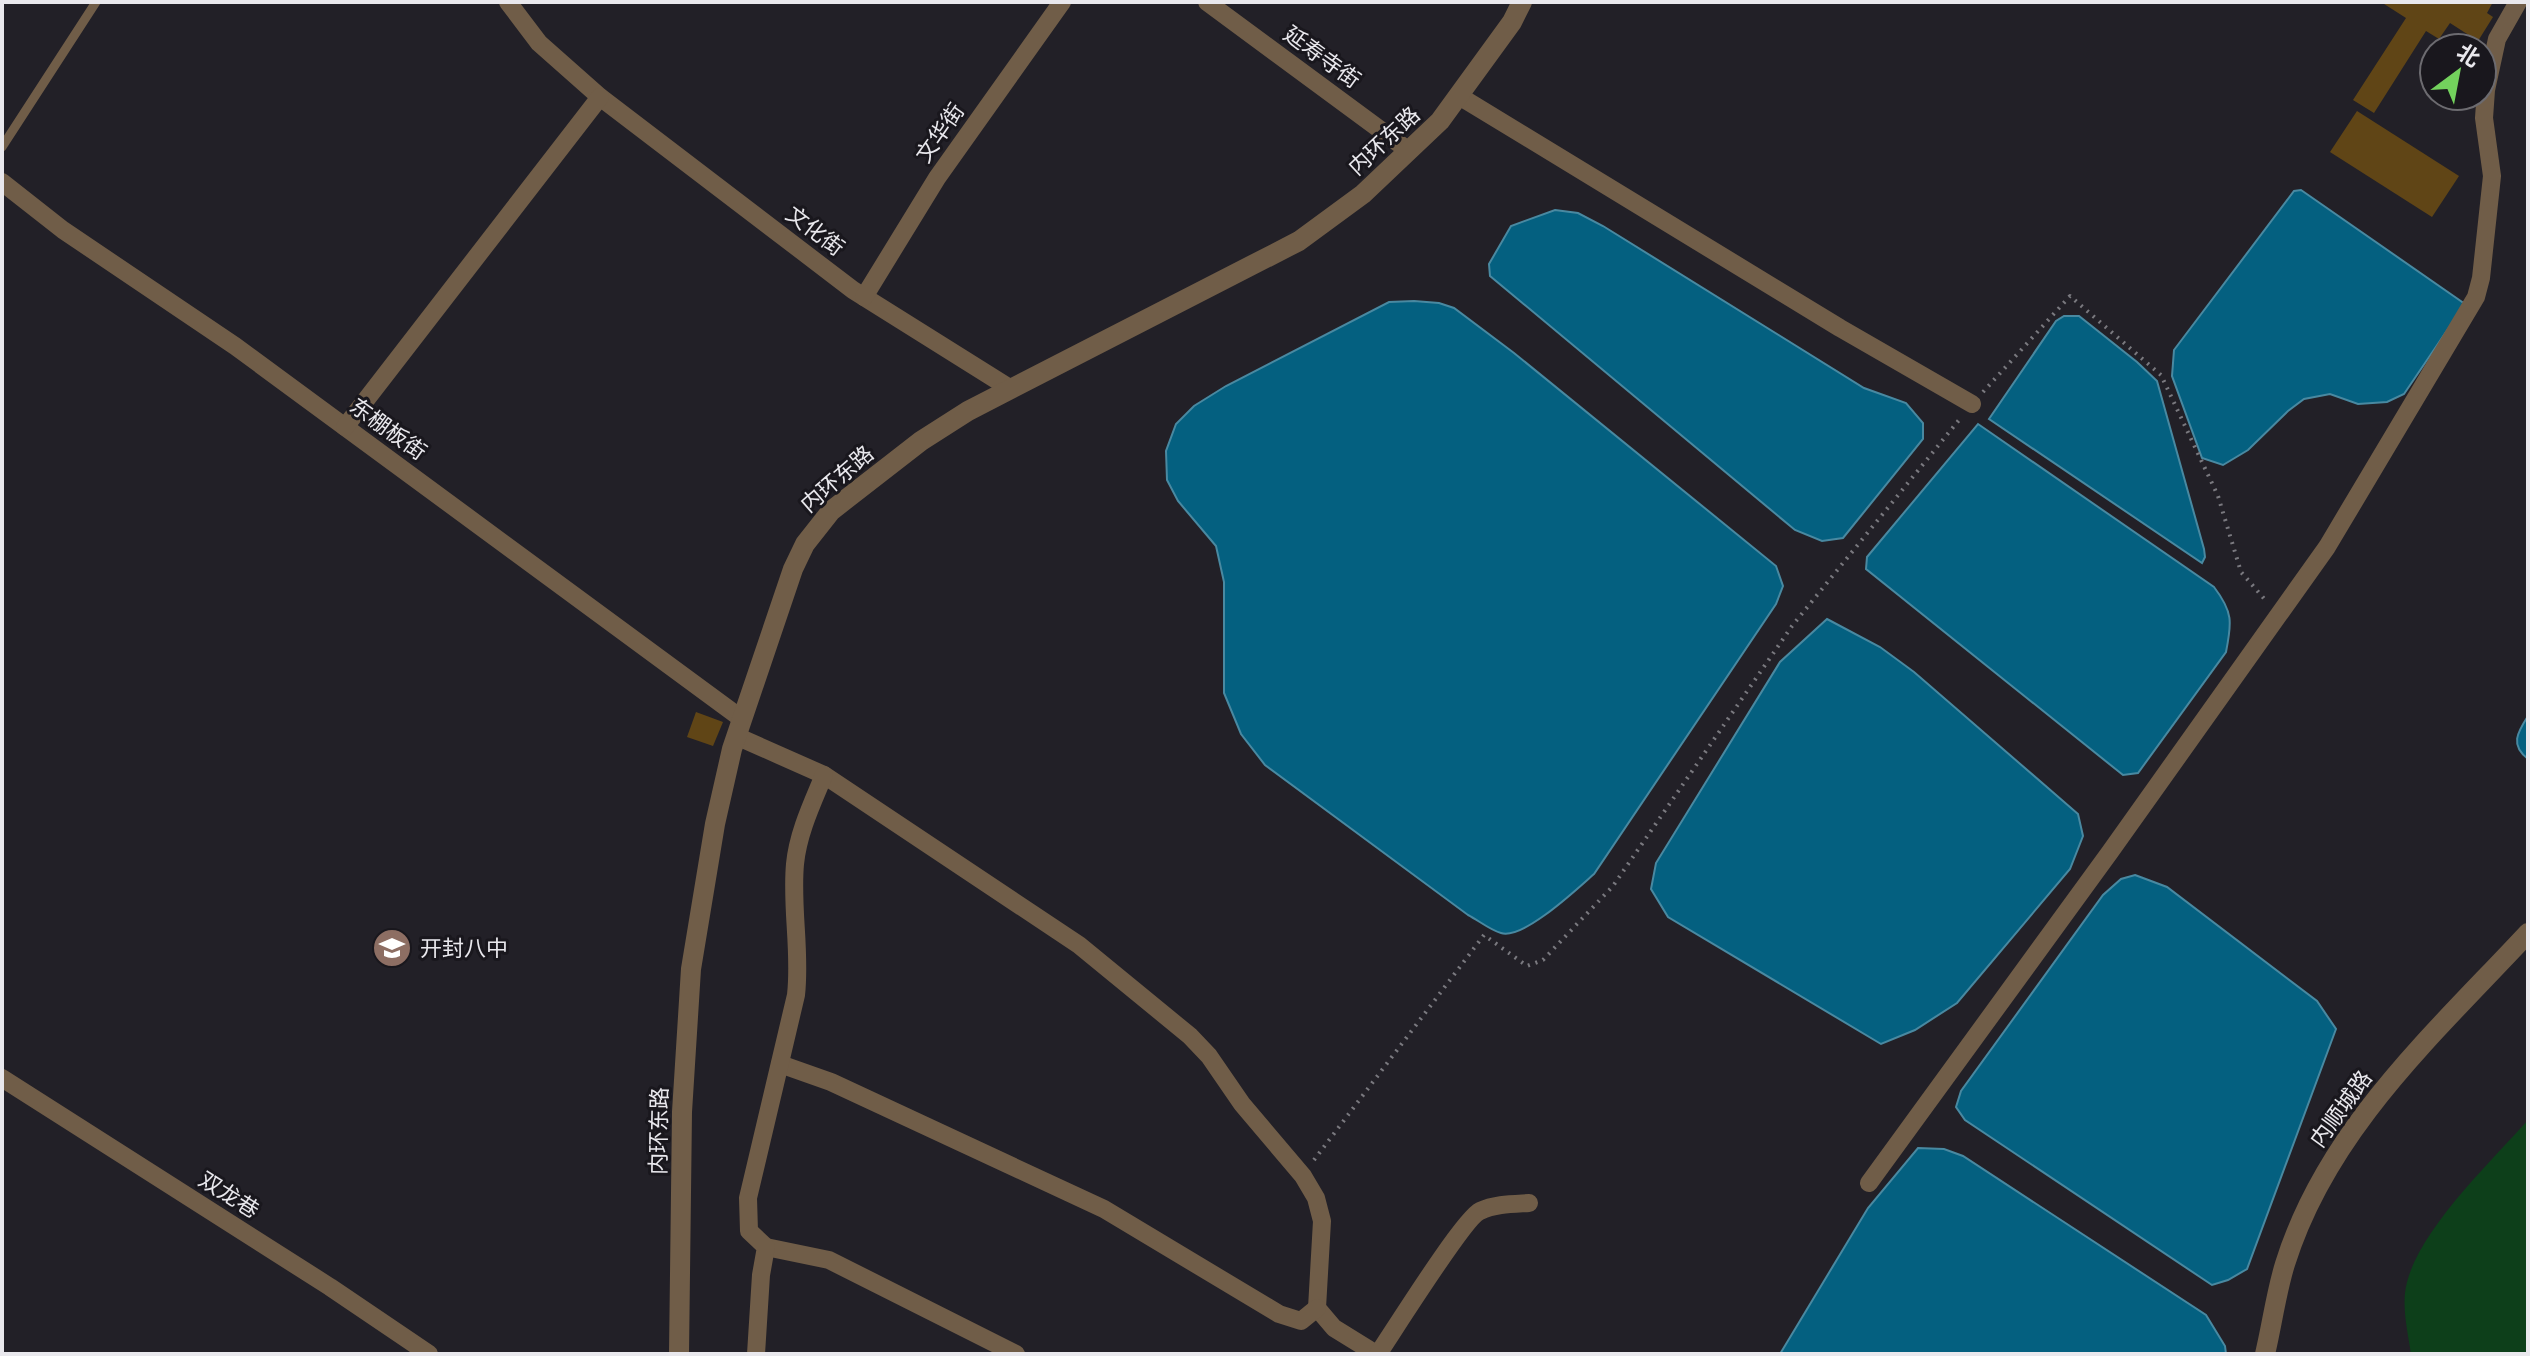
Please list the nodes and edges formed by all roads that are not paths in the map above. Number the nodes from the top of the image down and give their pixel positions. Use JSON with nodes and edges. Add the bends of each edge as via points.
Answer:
{"nodes":[{"id":1,"x":96,"y":2,"type":"edge"},
{"id":2,"x":508,"y":2,"type":"edge"},
{"id":3,"x":1062,"y":2,"type":"edge"},
{"id":4,"x":1207,"y":2,"type":"edge"},
{"id":5,"x":1522,"y":2,"type":"edge"},
{"id":6,"x":2518,"y":2,"type":"edge"},
{"id":7,"x":1459,"y":96,"type":"junction"},
{"id":8,"x":600,"y":97,"type":"junction"},
{"id":9,"x":2,"y":147,"type":"edge"},
{"id":10,"x":1409,"y":151,"type":"junction"},
{"id":11,"x":2,"y":182,"type":"edge"},
{"id":12,"x":864,"y":297,"type":"junction"},
{"id":13,"x":1011,"y":389,"type":"junction"},
{"id":14,"x":1972,"y":404,"type":"road end"},
{"id":15,"x":345,"y":427,"type":"junction"},
{"id":16,"x":739,"y":728,"type":"junction"},
{"id":17,"x":824,"y":775,"type":"junction"},
{"id":18,"x":2528,"y":933,"type":"edge"},
{"id":19,"x":780,"y":1064,"type":"junction"},
{"id":20,"x":2,"y":1078,"type":"edge"},
{"id":21,"x":1869,"y":1183,"type":"dead end"},
{"id":22,"x":1529,"y":1203,"type":"dead end"},
{"id":23,"x":766,"y":1247,"type":"junction"},
{"id":24,"x":1317,"y":1308,"type":"junction"},
{"id":25,"x":429,"y":1354,"type":"edge"},
{"id":26,"x":679,"y":1354,"type":"edge"},
{"id":27,"x":756,"y":1354,"type":"edge"},
{"id":28,"x":1016,"y":1354,"type":"edge"},
{"id":29,"x":1377,"y":1354,"type":"edge"},
{"id":30,"x":2265,"y":1354,"type":"edge"}],
"edges":[{"from":1,"to":9,"type":"lane"},
{"from":2,"to":8,"type":"street","name":"文化街","via":[[539,43]]},
{"from":3,"to":12,"type":"street","name":"文华街","via":[[937,178]]},
{"from":4,"to":10,"type":"street","name":"延寿寺街"},
{"from":5,"to":7,"type":"street","name":"内环东路"},
{"from":6,"to":21,"type":"street","via":[[2497,39],[2486,90],[2492,176],[2476,297],[2327,547]]},
{"from":7,"to":10,"type":"street","name":"内环东路"},
{"from":7,"to":14,"type":"street"},
{"from":8,"to":12,"type":"street","name":"文化街"},
{"from":8,"to":15,"type":"street"},
{"from":10,"to":13,"type":"street","name":"内环东路","via":[[1363,194],[1299,241]]},
{"from":11,"to":15,"type":"street","name":"东棚板街"},
{"from":12,"to":13,"type":"street","name":"文化街"},
{"from":13,"to":16,"type":"street","name":"内环东路","via":[[921,441],[816,527],[793,569]]},
{"from":15,"to":16,"type":"street","name":"东棚板街"},
{"from":16,"to":17,"type":"street","name":"东棚板街"},
{"from":16,"to":26,"type":"street","name":"内环东路","via":[[715,824],[691,969],[682,1112]]},
{"from":17,"to":19,"type":"street","via":[[795,864],[799,967]]},
{"from":17,"to":24,"type":"street","name":"东棚板街","via":[[1079,945],[1209,1056],[1316,1198],[1322,1221]]},
{"from":18,"to":30,"type":"street","name":"内顺城路","via":[[2383,1088],[2349,1133],[2313,1194],[2285,1264]]},
{"from":19,"to":23,"type":"street","via":[[748,1198],[749,1231]]},
{"from":19,"to":24,"type":"street","via":[[831,1082],[1104,1209],[1279,1314],[1301,1321]]},
{"from":20,"to":25,"type":"street","name":"双龙巷"},
{"from":22,"to":29,"type":"street","via":[[1477,1211]]},
{"from":23,"to":27,"type":"street"},
{"from":23,"to":28,"type":"street","via":[[829,1260]]},
{"from":24,"to":29,"type":"street","via":[[1334,1328]]}]}
